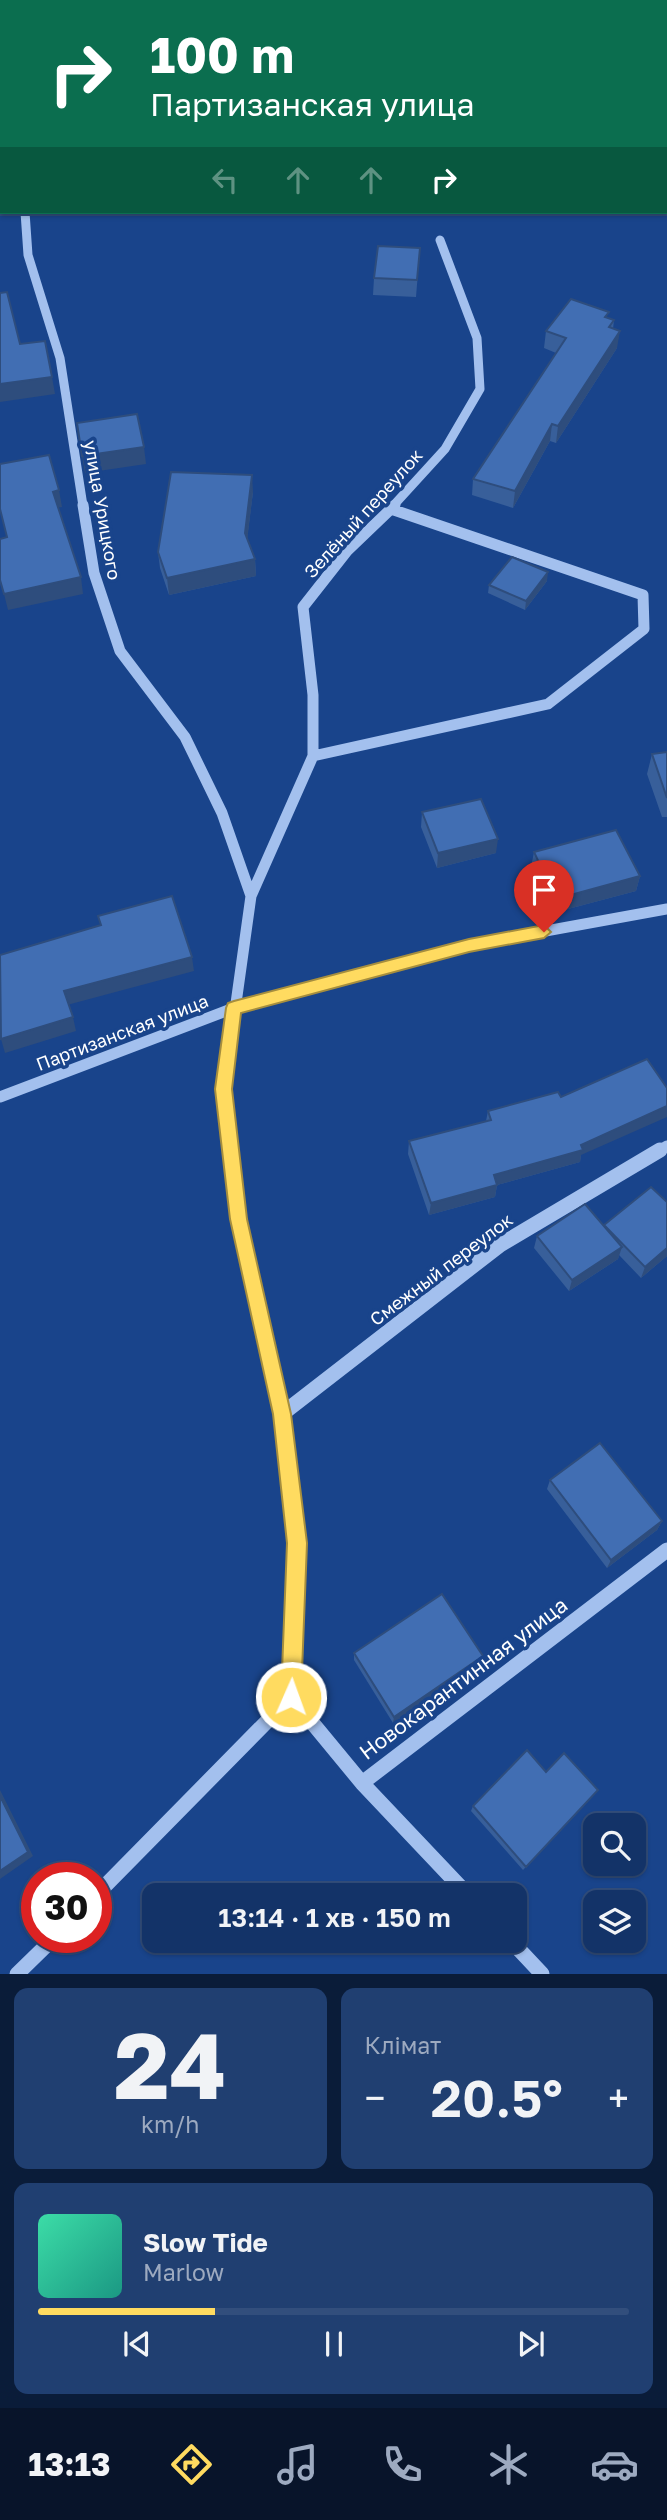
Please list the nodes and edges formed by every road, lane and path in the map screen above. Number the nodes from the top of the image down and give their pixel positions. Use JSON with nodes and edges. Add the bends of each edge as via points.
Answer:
{"nodes":[{"id":1,"x":25,"y":214,"type":"edge"},
{"id":2,"x":440,"y":240,"type":"dead end"},
{"id":3,"x":391,"y":509,"type":"junction"},
{"id":4,"x":313,"y":756,"type":"junction"},
{"id":5,"x":251,"y":896,"type":"junction"},
{"id":6,"x":667,"y":909,"type":"edge"},
{"id":7,"x":234,"y":1008,"type":"junction"},
{"id":8,"x":0,"y":1097,"type":"edge"},
{"id":9,"x":667,"y":1146,"type":"edge"},
{"id":10,"x":282,"y":1414,"type":"junction"},
{"id":11,"x":667,"y":1550,"type":"edge"},
{"id":12,"x":291,"y":1697,"type":"junction"},
{"id":13,"x":362,"y":1783,"type":"junction"},
{"id":14,"x":112,"y":1879,"type":"edge"},
{"id":15,"x":457,"y":1883,"type":"edge"},
{"id":16,"x":39,"y":1953,"type":"edge"},
{"id":17,"x":522,"y":1953,"type":"edge"},
{"id":18,"x":18,"y":1974,"type":"edge"},
{"id":19,"x":542,"y":1974,"type":"edge"}],
"edges":[{"from":1,"to":5,"type":"street","name":"улица Урицкого","via":[[28,255],[60,358],[94,573],[120,651],[185,737],[222,813]]},
{"from":2,"to":3,"type":"street","name":"Зелёный переулок","via":[[477,338],[480,389],[445,449]]},
{"from":3,"to":4,"type":"street","name":"Зелёный переулок","via":[[347,551],[303,607],[313,695]]},
{"from":3,"to":4,"type":"street","via":[[643,594],[644,629],[548,704]]},
{"from":4,"to":5,"type":"street","name":"Зелёный переулок"},
{"from":5,"to":7,"type":"street","name":"улица Урицкого"},
{"from":6,"to":7,"type":"street","name":"Партизанская улица","via":[[469,945]]},
{"from":7,"to":8,"type":"street","name":"Партизанская улица"},
{"from":7,"to":10,"type":"street","name":"улица Урицкого","via":[[223,1089],[238,1219]]},
{"from":9,"to":10,"type":"street","name":"Смежный переулок","via":[[500,1245]]},
{"from":10,"to":12,"type":"street","name":"улица Урицкого","via":[[297,1543]]},
{"from":11,"to":13,"type":"street","name":"Новокарантинная улица"},
{"from":12,"to":13,"type":"street","name":"Новокарантинная улица"},
{"from":12,"to":14,"type":"street"},
{"from":13,"to":15,"type":"street"},
{"from":16,"to":18,"type":"street"},
{"from":17,"to":19,"type":"street"}]}
